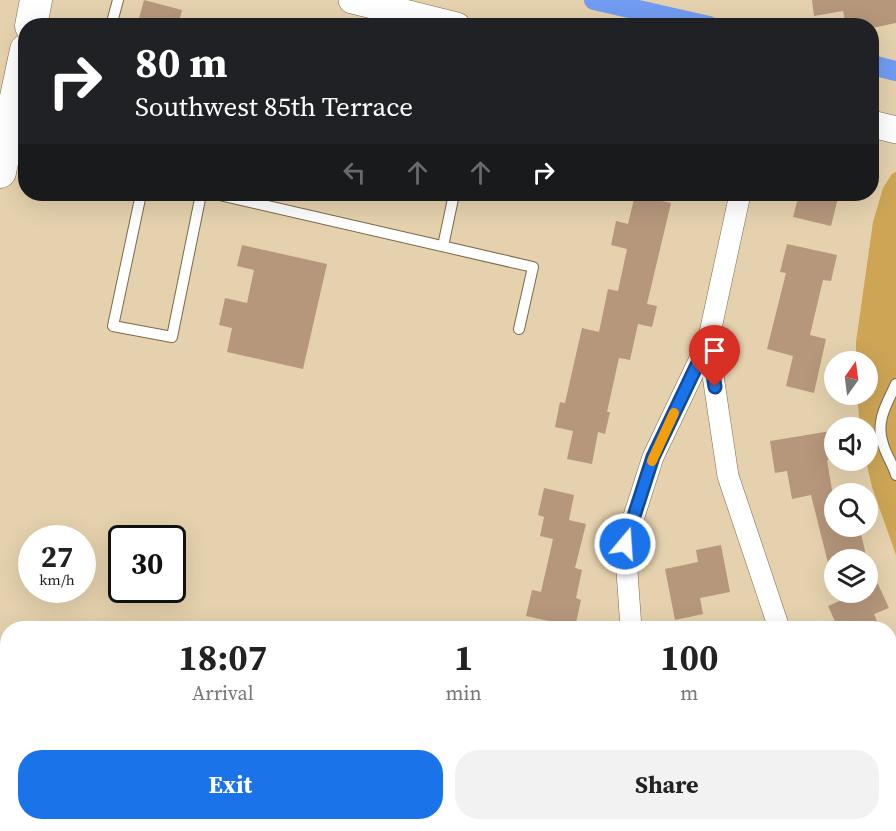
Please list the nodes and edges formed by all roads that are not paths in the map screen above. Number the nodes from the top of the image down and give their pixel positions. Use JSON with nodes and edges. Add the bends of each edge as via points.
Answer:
{"nodes":[{"id":1,"x":36,"y":0,"type":"edge"},
{"id":2,"x":118,"y":0,"type":"edge"},
{"id":3,"x":352,"y":0,"type":"edge"},
{"id":4,"x":32,"y":18,"type":"edge"},
{"id":5,"x":113,"y":18,"type":"edge"},
{"id":6,"x":425,"y":18,"type":"edge"},
{"id":7,"x":18,"y":88,"type":"edge"},
{"id":8,"x":879,"y":126,"type":"edge"},
{"id":9,"x":896,"y":130,"type":"edge"},
{"id":10,"x":0,"y":172,"type":"edge"},
{"id":11,"x":140,"y":201,"type":"edge"},
{"id":12,"x":200,"y":201,"type":"edge"},
{"id":13,"x":246,"y":201,"type":"edge"},
{"id":14,"x":453,"y":201,"type":"edge"},
{"id":15,"x":738,"y":201,"type":"edge"},
{"id":16,"x":443,"y":246,"type":"junction"},
{"id":17,"x":519,"y":329,"type":"dead end"},
{"id":18,"x":708,"y":342,"type":"junction"},
{"id":19,"x":896,"y":384,"type":"edge"},
{"id":20,"x":896,"y":475,"type":"edge"},
{"id":21,"x":630,"y":621,"type":"edge"},
{"id":22,"x":777,"y":621,"type":"edge"}],
"edges":[{"from":1,"to":4,"type":"main road"},
{"from":2,"to":5,"type":"lane"},
{"from":3,"to":6,"type":"street"},
{"from":7,"to":10,"type":"main road"},
{"from":8,"to":9,"type":"street"},
{"from":11,"to":12,"type":"lane","via":[[113,326],[172,337]]},
{"from":13,"to":16,"type":"lane"},
{"from":14,"to":16,"type":"lane"},
{"from":15,"to":18,"type":"street"},
{"from":16,"to":17,"type":"lane","via":[[533,267]]},
{"from":18,"to":21,"type":"street","via":[[653,457],[625,544]]},
{"from":18,"to":22,"type":"street","via":[[728,476]]},
{"from":19,"to":20,"type":"lane","via":[[879,427]]}]}
